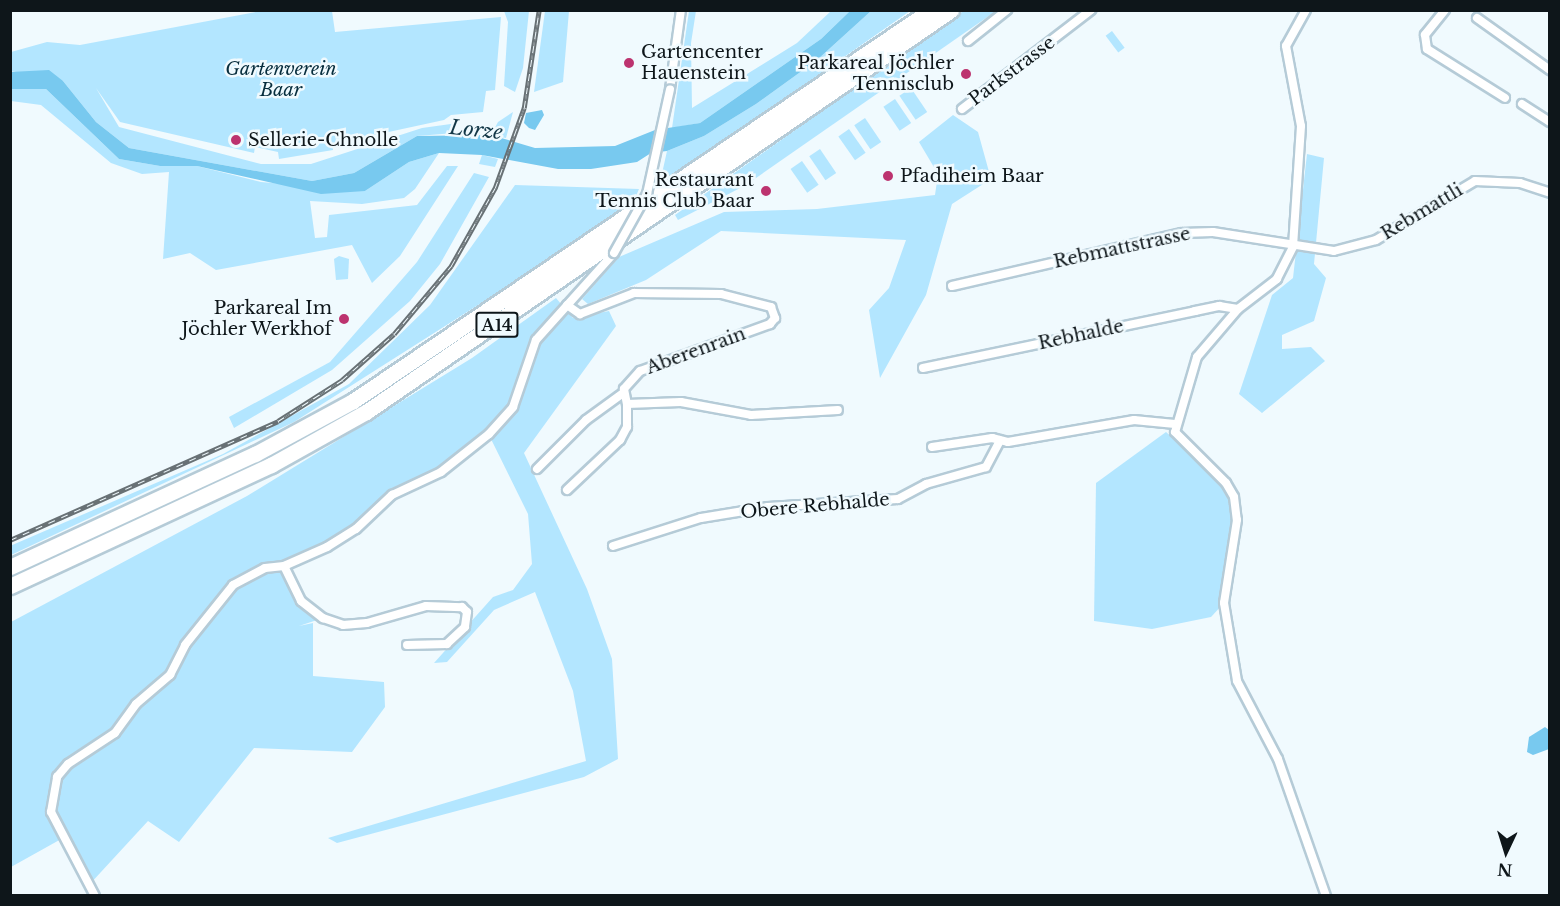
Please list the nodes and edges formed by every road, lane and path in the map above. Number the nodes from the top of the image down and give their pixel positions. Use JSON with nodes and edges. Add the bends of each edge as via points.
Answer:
{"nodes":[{"id":1,"x":681,"y":10,"type":"edge"},
{"id":2,"x":931,"y":10,"type":"edge"},
{"id":3,"x":951,"y":10,"type":"edge"},
{"id":4,"x":1007,"y":10,"type":"edge"},
{"id":5,"x":1091,"y":10,"type":"edge"},
{"id":6,"x":1306,"y":10,"type":"edge"},
{"id":7,"x":1445,"y":10,"type":"edge"},
{"id":8,"x":1477,"y":18,"type":"dead end"},
{"id":9,"x":968,"y":42,"type":"dead end"},
{"id":10,"x":1550,"y":70,"type":"edge"},
{"id":11,"x":1505,"y":98,"type":"dead end"},
{"id":12,"x":1522,"y":104,"type":"dead end"},
{"id":13,"x":962,"y":109,"type":"dead end"},
{"id":14,"x":1550,"y":122,"type":"edge"},
{"id":15,"x":1550,"y":193,"type":"edge"},
{"id":16,"x":1293,"y":247,"type":"junction"},
{"id":17,"x":952,"y":286,"type":"dead end"},
{"id":18,"x":567,"y":305,"type":"junction"},
{"id":19,"x":1238,"y":309,"type":"junction"},
{"id":20,"x":923,"y":368,"type":"dead end"},
{"id":21,"x":624,"y":393,"type":"junction"},
{"id":22,"x":627,"y":404,"type":"junction"},
{"id":23,"x":838,"y":410,"type":"dead end"},
{"id":24,"x":1175,"y":424,"type":"junction"},
{"id":25,"x":1000,"y":441,"type":"junction"},
{"id":26,"x":932,"y":447,"type":"dead end"},
{"id":27,"x":537,"y":469,"type":"dead end"},
{"id":28,"x":567,"y":490,"type":"dead end"},
{"id":29,"x":613,"y":546,"type":"dead end"},
{"id":30,"x":284,"y":566,"type":"junction"},
{"id":31,"x":10,"y":567,"type":"edge"},
{"id":32,"x":10,"y":586,"type":"edge"},
{"id":33,"x":407,"y":645,"type":"dead end"},
{"id":34,"x":95,"y":896,"type":"edge"},
{"id":35,"x":1326,"y":896,"type":"edge"}],
"edges":[{"from":1,"to":18,"type":"street","bridge":true,"via":[[654,172],[638,214],[614,253]]},
{"from":2,"to":31,"type":"highway","number":"A14","via":[[353,401],[255,454]]},
{"from":3,"to":32,"type":"highway","number":"A14","via":[[366,412],[261,470]]},
{"from":4,"to":9,"type":"street"},
{"from":5,"to":13,"type":"street","name":"Parkstrasse"},
{"from":6,"to":16,"type":"street","via":[[1286,46],[1300,126]]},
{"from":7,"to":11,"type":"street","via":[[1425,34],[1427,49]]},
{"from":8,"to":10,"type":"street"},
{"from":12,"to":14,"type":"street"},
{"from":15,"to":16,"type":"street","name":"Rebmattli","via":[[1520,183],[1475,182],[1376,240],[1334,251]]},
{"from":16,"to":17,"type":"street","name":"Rebmattstrasse","via":[[1213,232],[1182,233]]},
{"from":16,"to":19,"type":"street","via":[[1277,279]]},
{"from":18,"to":21,"type":"street","name":"Aberenrain","via":[[580,314],[634,293],[721,294],[771,307],[775,312],[770,324],[640,371]]},
{"from":18,"to":30,"type":"street","via":[[536,340],[513,407],[489,434],[441,472],[392,495],[357,529],[307,558]]},
{"from":19,"to":20,"type":"street","name":"Rebhalde","via":[[1219,306]]},
{"from":19,"to":24,"type":"street","via":[[1197,357]]},
{"from":21,"to":22,"type":"street"},
{"from":21,"to":27,"type":"street","via":[[586,420]]},
{"from":22,"to":23,"type":"street","name":"Aberenrain","via":[[681,402],[751,415]]},
{"from":22,"to":28,"type":"street","via":[[627,427],[620,440]]},
{"from":24,"to":25,"type":"street","via":[[1134,420]]},
{"from":24,"to":35,"type":"street","via":[[1178,439],[1226,483],[1234,497],[1237,520],[1224,603],[1237,681],[1278,759]]},
{"from":25,"to":26,"type":"street","via":[[992,438]]},
{"from":25,"to":29,"type":"street","name":"Obere Rebhalde","via":[[986,467],[926,484],[898,499],[768,507],[700,518]]},
{"from":30,"to":33,"type":"street","via":[[301,601],[323,618],[343,625],[368,623],[426,606],[462,607],[467,612],[467,623],[447,644]]},
{"from":30,"to":34,"type":"street","via":[[265,568],[233,585],[185,645],[170,675],[136,704],[115,733],[68,764],[57,777],[51,812]]}]}
